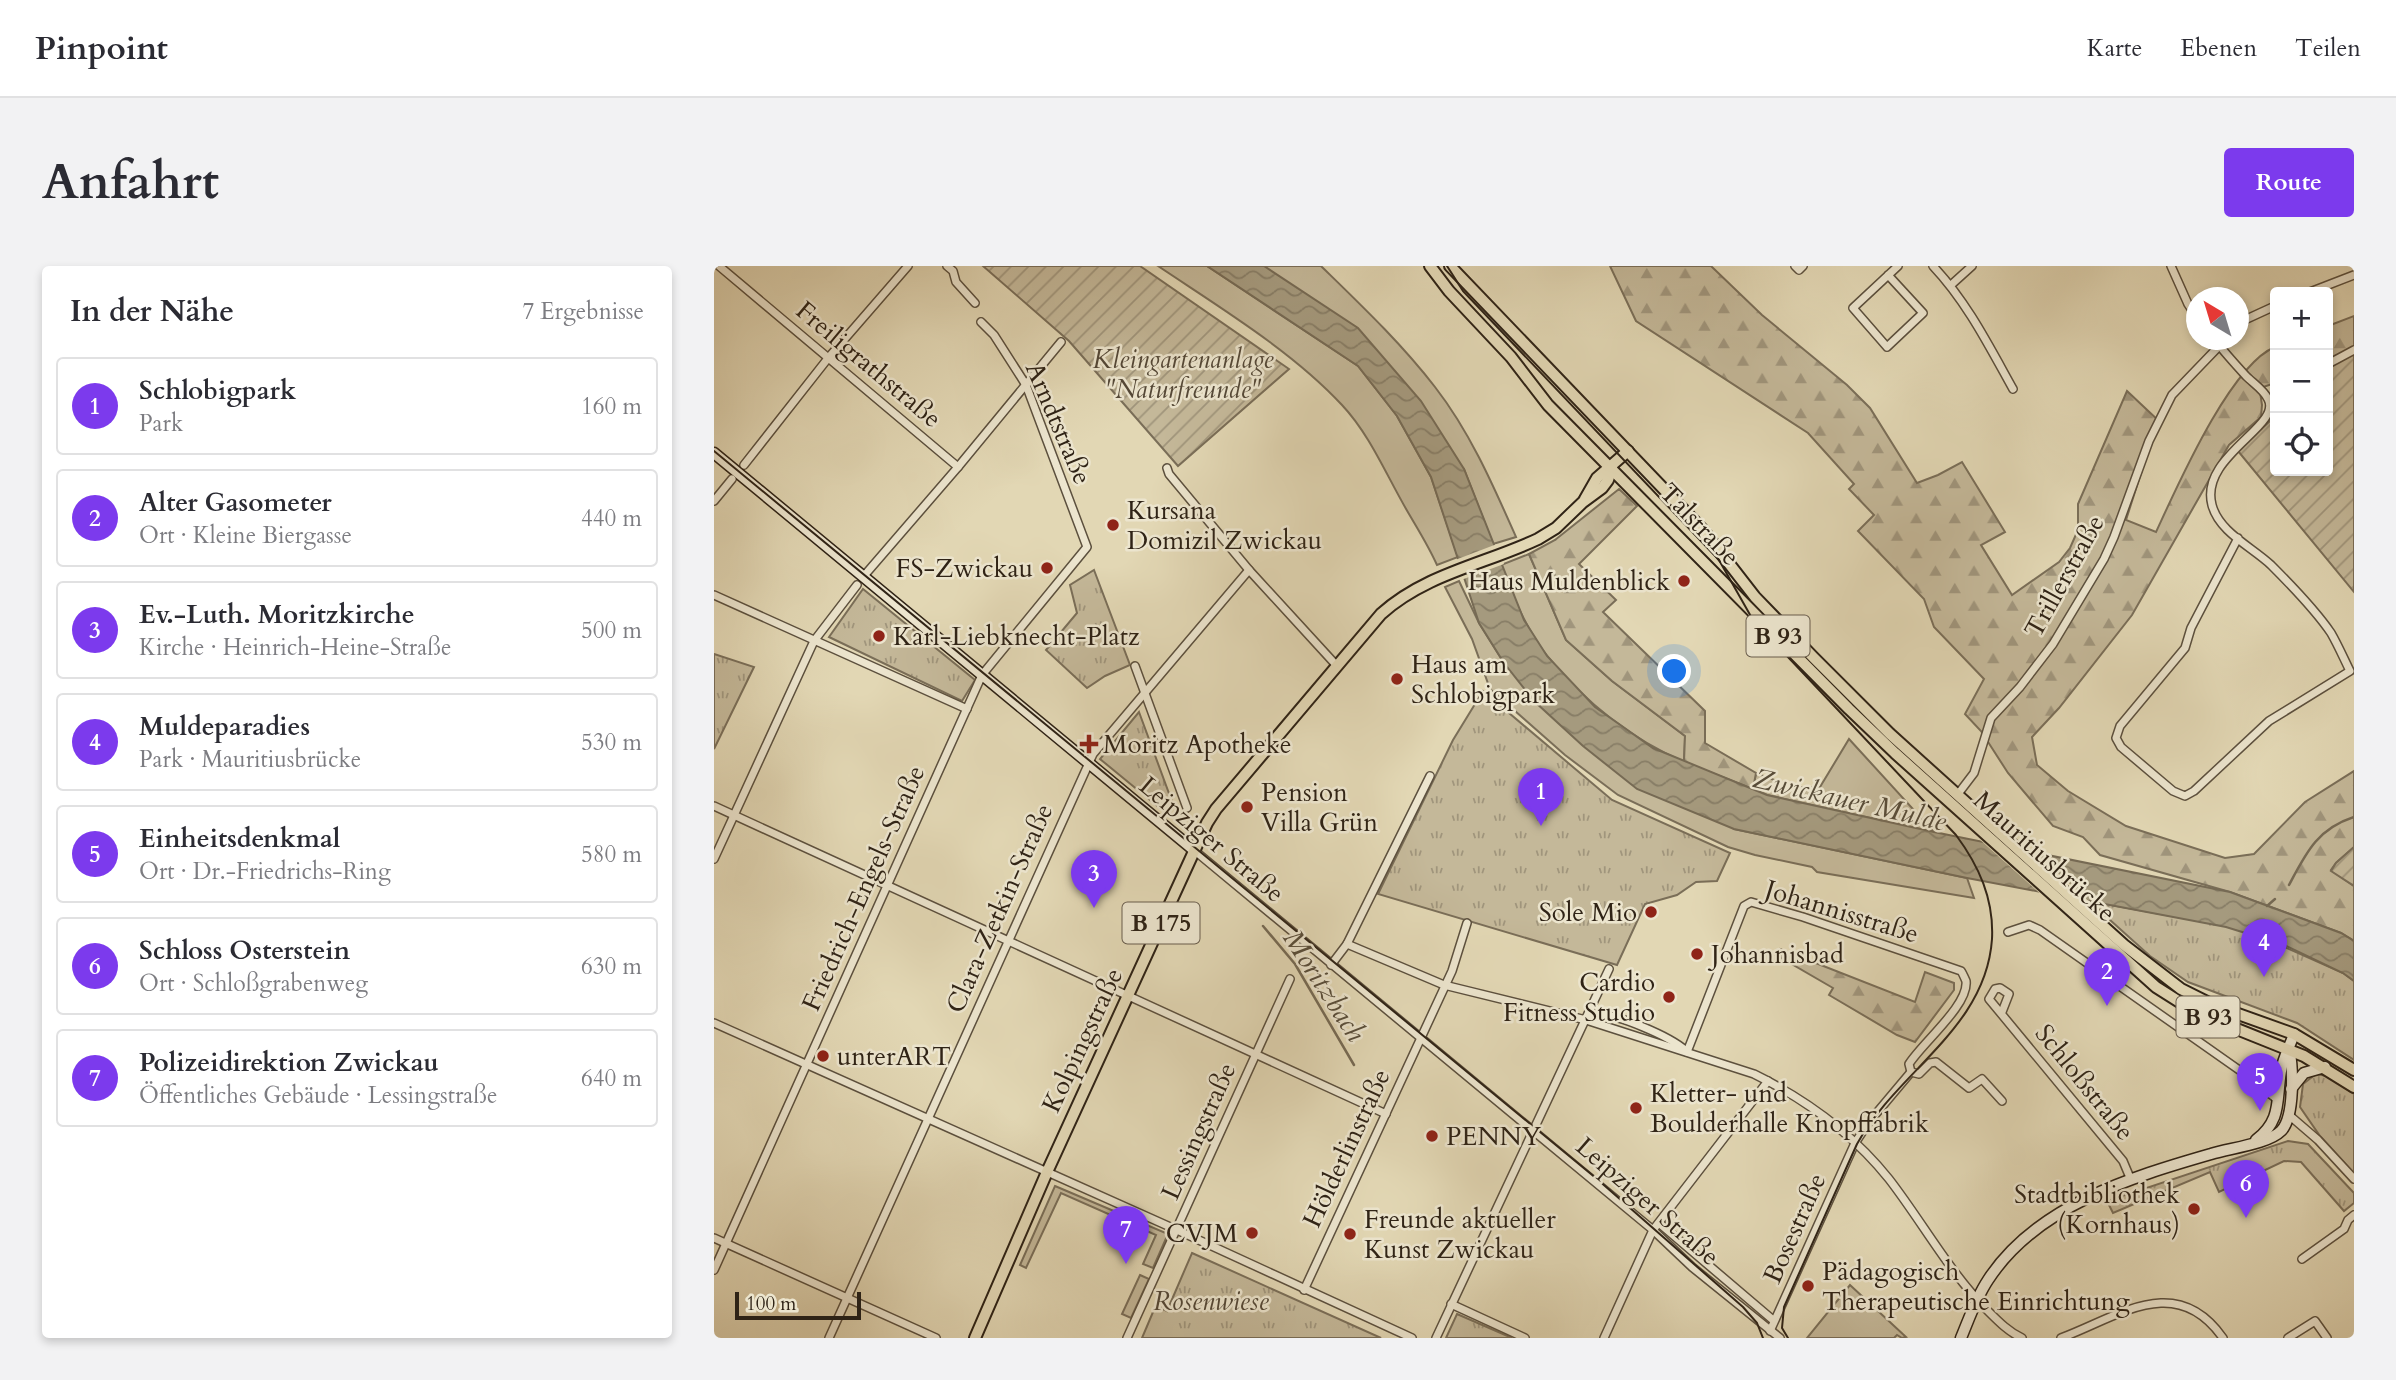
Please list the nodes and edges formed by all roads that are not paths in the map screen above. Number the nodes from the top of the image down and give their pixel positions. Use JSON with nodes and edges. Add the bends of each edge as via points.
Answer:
{"nodes":[{"id":1,"x":719,"y":266,"type":"edge"},
{"id":2,"x":908,"y":266,"type":"edge"},
{"id":3,"x":947,"y":266,"type":"edge"},
{"id":4,"x":1450,"y":266,"type":"edge"},
{"id":5,"x":1795,"y":266,"type":"edge"},
{"id":6,"x":1803,"y":266,"type":"edge"},
{"id":7,"x":1898,"y":266,"type":"edge"},
{"id":8,"x":1933,"y":266,"type":"edge"},
{"id":9,"x":1972,"y":266,"type":"edge"},
{"id":10,"x":2171,"y":266,"type":"edge"},
{"id":11,"x":1432,"y":268,"type":"edge"},
{"id":12,"x":1888,"y":275,"type":"junction"},
{"id":13,"x":2354,"y":275,"type":"edge"},
{"id":14,"x":1951,"y":285,"type":"junction"},
{"id":15,"x":2323,"y":287,"type":"edge"},
{"id":16,"x":2186,"y":300,"type":"edge"},
{"id":17,"x":975,"y":303,"type":"dead end"},
{"id":18,"x":2270,"y":308,"type":"edge"},
{"id":19,"x":2249,"y":318,"type":"edge"},
{"id":20,"x":981,"y":322,"type":"dead end"},
{"id":21,"x":1061,"y":342,"type":"dead end"},
{"id":22,"x":2213,"y":350,"type":"edge"},
{"id":23,"x":2228,"y":350,"type":"edge"},
{"id":24,"x":2354,"y":350,"type":"edge"},
{"id":25,"x":829,"y":357,"type":"junction"},
{"id":26,"x":2333,"y":362,"type":"edge"},
{"id":27,"x":1026,"y":385,"type":"junction"},
{"id":28,"x":2014,"y":389,"type":"dead end"},
{"id":29,"x":2270,"y":395,"type":"edge"},
{"id":30,"x":2270,"y":411,"type":"edge"},
{"id":31,"x":1628,"y":451,"type":"junction"},
{"id":32,"x":714,"y":453,"type":"edge"},
{"id":33,"x":744,"y":465,"type":"dead end"},
{"id":34,"x":958,"y":467,"type":"junction"},
{"id":35,"x":1612,"y":467,"type":"junction"},
{"id":36,"x":1167,"y":468,"type":"dead end"},
{"id":37,"x":732,"y":479,"type":"dead end"},
{"id":38,"x":714,"y":500,"type":"edge"},
{"id":39,"x":2238,"y":538,"type":"junction"},
{"id":40,"x":1087,"y":547,"type":"joint"},
{"id":41,"x":1249,"y":570,"type":"junction"},
{"id":42,"x":860,"y":581,"type":"junction"},
{"id":43,"x":714,"y":596,"type":"edge"},
{"id":44,"x":814,"y":641,"type":"junction"},
{"id":45,"x":1135,"y":666,"type":"dead end"},
{"id":46,"x":1337,"y":666,"type":"junction"},
{"id":47,"x":982,"y":675,"type":"junction"},
{"id":48,"x":1145,"y":692,"type":"junction"},
{"id":49,"x":967,"y":709,"type":"junction"},
{"id":50,"x":1088,"y":763,"type":"junction"},
{"id":51,"x":1430,"y":776,"type":"dead end"},
{"id":52,"x":1954,"y":798,"type":"junction"},
{"id":53,"x":714,"y":806,"type":"edge"},
{"id":54,"x":1187,"y":808,"type":"dead end"},
{"id":55,"x":734,"y":815,"type":"junction"},
{"id":56,"x":1195,"y":851,"type":"junction"},
{"id":57,"x":714,"y":859,"type":"edge"},
{"id":58,"x":887,"y":886,"type":"junction"},
{"id":59,"x":1467,"y":923,"type":"dead end"},
{"id":60,"x":2008,"y":932,"type":"dead end"},
{"id":61,"x":1007,"y":940,"type":"junction"},
{"id":62,"x":1347,"y":944,"type":"junction"},
{"id":63,"x":1331,"y":965,"type":"junction"},
{"id":64,"x":1609,"y":969,"type":"dead end"},
{"id":65,"x":1290,"y":979,"type":"dead end"},
{"id":66,"x":1444,"y":985,"type":"junction"},
{"id":67,"x":1128,"y":995,"type":"junction"},
{"id":68,"x":2002,"y":1012,"type":"dead end"},
{"id":69,"x":1586,"y":1020,"type":"junction"},
{"id":70,"x":714,"y":1023,"type":"edge"},
{"id":71,"x":2294,"y":1034,"type":"junction"},
{"id":72,"x":1420,"y":1038,"type":"junction"},
{"id":73,"x":2289,"y":1048,"type":"junction"},
{"id":74,"x":1687,"y":1052,"type":"junction"},
{"id":75,"x":1256,"y":1054,"type":"junction"},
{"id":76,"x":807,"y":1065,"type":"junction"},
{"id":77,"x":2325,"y":1067,"type":"junction"},
{"id":78,"x":2354,"y":1070,"type":"edge"},
{"id":79,"x":1911,"y":1072,"type":"junction"},
{"id":80,"x":1768,"y":1081,"type":"junction"},
{"id":81,"x":2354,"y":1087,"type":"edge"},
{"id":82,"x":2291,"y":1090,"type":"junction"},
{"id":83,"x":2278,"y":1100,"type":"junction"},
{"id":84,"x":2002,"y":1101,"type":"dead end"},
{"id":85,"x":1386,"y":1114,"type":"junction"},
{"id":86,"x":2289,"y":1115,"type":"junction"},
{"id":87,"x":928,"y":1119,"type":"junction"},
{"id":88,"x":1534,"y":1132,"type":"junction"},
{"id":89,"x":1855,"y":1143,"type":"junction"},
{"id":90,"x":2252,"y":1143,"type":"junction"},
{"id":91,"x":1047,"y":1172,"type":"junction"},
{"id":92,"x":2354,"y":1179,"type":"edge"},
{"id":93,"x":2131,"y":1180,"type":"junction"},
{"id":94,"x":2354,"y":1215,"type":"edge"},
{"id":95,"x":1659,"y":1223,"type":"junction"},
{"id":96,"x":1177,"y":1230,"type":"junction"},
{"id":97,"x":1653,"y":1230,"type":"junction"},
{"id":98,"x":714,"y":1238,"type":"edge"},
{"id":99,"x":727,"y":1244,"type":"junction"},
{"id":100,"x":2302,"y":1259,"type":"dead end"},
{"id":101,"x":714,"y":1270,"type":"edge"},
{"id":102,"x":1304,"y":1290,"type":"junction"},
{"id":103,"x":848,"y":1297,"type":"junction"},
{"id":104,"x":1977,"y":1300,"type":"junction"},
{"id":105,"x":1451,"y":1304,"type":"junction"},
{"id":106,"x":1773,"y":1320,"type":"dead end"},
{"id":107,"x":1770,"y":1331,"type":"junction"},
{"id":108,"x":829,"y":1338,"type":"edge"},
{"id":109,"x":936,"y":1338,"type":"edge"},
{"id":110,"x":975,"y":1338,"type":"edge"},
{"id":111,"x":1127,"y":1338,"type":"edge"},
{"id":112,"x":1412,"y":1338,"type":"edge"},
{"id":113,"x":1436,"y":1338,"type":"edge"},
{"id":114,"x":1525,"y":1338,"type":"edge"},
{"id":115,"x":1604,"y":1338,"type":"edge"},
{"id":116,"x":1780,"y":1338,"type":"edge"},
{"id":117,"x":1961,"y":1338,"type":"edge"},
{"id":118,"x":2022,"y":1338,"type":"edge"},
{"id":119,"x":2061,"y":1338,"type":"edge"},
{"id":120,"x":2223,"y":1338,"type":"edge"},
{"id":121,"x":2288,"y":1338,"type":"edge"},
{"id":122,"x":2327,"y":1338,"type":"edge"}],
"edges":[{"from":1,"to":25,"type":"street","name":"Freiligrathstraße"},
{"from":2,"to":25,"type":"street"},
{"from":3,"to":17,"type":"street"},
{"from":4,"to":31,"type":"main road","name":"Talstraße","number":"B 93"},
{"from":5,"to":6,"type":"street","via":[[1799,270]]},
{"from":7,"to":12,"type":"street"},
{"from":8,"to":14,"type":"street"},
{"from":9,"to":14,"type":"street"},
{"from":10,"to":16,"type":"street"},
{"from":11,"to":35,"type":"main road","name":"Talstraße","number":"B 93","via":[[1548,405]]},
{"from":12,"to":12,"type":"street","via":[[1853,308],[1887,347],[1923,313]]},
{"from":13,"to":15,"type":"street"},
{"from":14,"to":28,"type":"street"},
{"from":18,"to":19,"type":"street"},
{"from":20,"to":27,"type":"street","name":"Arndtstraße"},
{"from":21,"to":27,"type":"street"},
{"from":22,"to":52,"type":"street","name":"Trillerstraße","via":[[2172,395],[2149,441],[2104,559],[2053,643],[1990,718],[1975,773]]},
{"from":23,"to":29,"type":"street"},
{"from":24,"to":26,"type":"street"},
{"from":25,"to":33,"type":"street"},
{"from":25,"to":34,"type":"street","name":"Freiligrathstraße"},
{"from":27,"to":34,"type":"street"},
{"from":27,"to":40,"type":"street","name":"Arndtstraße"},
{"from":30,"to":39,"type":"street","via":[[2231,451],[2210,491],[2219,520]]},
{"from":31,"to":35,"type":"main road","number":"B 175"},
{"from":31,"to":52,"type":"main road","name":"Talstraße","number":"B 93","via":[[1703,530],[1764,607]]},
{"from":32,"to":42,"type":"main road","name":"Leipziger Straße"},
{"from":34,"to":42,"type":"street"},
{"from":35,"to":46,"type":"main road","name":"Kolpingstraße","number":"B 175","via":[[1605,484],[1556,528],[1418,587],[1393,603]]},
{"from":35,"to":52,"type":"main road","name":"Talstraße","number":"B 93","via":[[1849,709],[1895,753]]},
{"from":36,"to":41,"type":"street"},
{"from":37,"to":38,"type":"street"},
{"from":39,"to":39,"type":"street","via":[[2270,565],[2330,632],[2350,671],[2269,721],[2185,796],[2173,791],[2116,738],[2120,726],[2185,648]]},
{"from":40,"to":47,"type":"street","name":"Friedrich-Engels-Straße"},
{"from":41,"to":46,"type":"street"},
{"from":41,"to":48,"type":"street","name":"Clara-Zetkin-Straße"},
{"from":42,"to":44,"type":"street"},
{"from":42,"to":47,"type":"main road","name":"Leipziger Straße"},
{"from":43,"to":44,"type":"street"},
{"from":44,"to":49,"type":"street"},
{"from":44,"to":55,"type":"street"},
{"from":45,"to":48,"type":"street"},
{"from":46,"to":56,"type":"main road","name":"Kolpingstraße","number":"B 175","via":[[1216,809]]},
{"from":47,"to":49,"type":"street","name":"Friedrich-Engels-Straße"},
{"from":47,"to":50,"type":"main road","name":"Leipziger Straße"},
{"from":48,"to":50,"type":"street","name":"Clara-Zetkin-Straße"},
{"from":48,"to":54,"type":"street"},
{"from":49,"to":58,"type":"street","name":"Friedrich-Engels-Straße"},
{"from":50,"to":56,"type":"main road","name":"Leipziger Straße"},
{"from":50,"to":61,"type":"street","name":"Clara-Zetkin-Straße"},
{"from":51,"to":62,"type":"street"},
{"from":52,"to":71,"type":"main road","name":"Mauritiusbrücke","number":"B 93","via":[[1974,810],[2165,979],[2196,998]]},
{"from":52,"to":73,"type":"main road","name":"Mauritiusbrücke","number":"B 93","via":[[2156,987],[2197,1013]]},
{"from":53,"to":55,"type":"street"},
{"from":55,"to":57,"type":"street"},
{"from":55,"to":58,"type":"street"},
{"from":56,"to":63,"type":"street","name":"Leipziger Straße"},
{"from":56,"to":67,"type":"main road","name":"Kolpingstraße","number":"B 175"},
{"from":58,"to":61,"type":"street"},
{"from":58,"to":76,"type":"street","name":"Friedrich-Engels-Straße"},
{"from":59,"to":66,"type":"street","name":"Hölderlinstraße"},
{"from":60,"to":83,"type":"street","via":[[2029,925],[2040,930]]},
{"from":61,"to":67,"type":"street"},
{"from":61,"to":87,"type":"street","name":"Clara-Zetkin-Straße"},
{"from":62,"to":63,"type":"street"},
{"from":62,"to":66,"type":"street"},
{"from":63,"to":72,"type":"street","name":"Leipziger Straße"},
{"from":64,"to":69,"type":"street"},
{"from":65,"to":75,"type":"street","name":"Lessingstraße"},
{"from":66,"to":69,"type":"street"},
{"from":66,"to":72,"type":"street","name":"Hölderlinstraße"},
{"from":67,"to":75,"type":"street"},
{"from":67,"to":91,"type":"main road","name":"Kolpingstraße","number":"B 175"},
{"from":68,"to":93,"type":"street","name":"Schloßstraße","via":[[2123,1161]]},
{"from":69,"to":74,"type":"street"},
{"from":69,"to":88,"type":"street"},
{"from":70,"to":76,"type":"street"},
{"from":71,"to":73,"type":"main road"},
{"from":71,"to":78,"type":"main road","number":"B 93"},
{"from":72,"to":85,"type":"street","name":"Hölderlinstraße"},
{"from":72,"to":88,"type":"street","name":"Leipziger Straße"},
{"from":73,"to":77,"type":"main road","number":"B 93"},
{"from":73,"to":82,"type":"main road"},
{"from":73,"to":83,"type":"main road","via":[[2281,1068]]},
{"from":74,"to":79,"type":"street","name":"Johannisstraße","via":[[1744,906],[1751,902],[1961,971],[1966,982],[1964,995],[1916,1052],[1909,1064]]},
{"from":74,"to":80,"type":"street"},
{"from":75,"to":85,"type":"street"},
{"from":75,"to":96,"type":"street","name":"Lessingstraße"},
{"from":76,"to":87,"type":"street"},
{"from":76,"to":99,"type":"street","name":"Friedrich-Engels-Straße"},
{"from":77,"to":81,"type":"main road","number":"B 93"},
{"from":77,"to":82,"type":"main road","via":[[2304,1073]]},
{"from":79,"to":84,"type":"street","via":[[1919,1074],[1937,1062],[1969,1088],[1982,1079]]},
{"from":79,"to":89,"type":"street","name":"Bosestraße"},
{"from":80,"to":89,"type":"street"},
{"from":80,"to":95,"type":"street"},
{"from":82,"to":86,"type":"main road"},
{"from":83,"to":90,"type":"main road","via":[[2272,1125]]},
{"from":85,"to":102,"type":"street","name":"Hölderlinstraße"},
{"from":86,"to":90,"type":"main road","via":[[2276,1135]]},
{"from":86,"to":92,"type":"street"},
{"from":87,"to":91,"type":"street"},
{"from":87,"to":103,"type":"street","name":"Clara-Zetkin-Straße"},
{"from":88,"to":97,"type":"street","name":"Leipziger Straße"},
{"from":88,"to":105,"type":"street"},
{"from":89,"to":104,"type":"street","via":[[1888,1179]]},
{"from":89,"to":107,"type":"street","name":"Bosestraße"},
{"from":90,"to":93,"type":"main road"},
{"from":91,"to":96,"type":"street"},
{"from":91,"to":110,"type":"main road","name":"Kolpingstraße","number":"B 175"},
{"from":93,"to":104,"type":"main road","via":[[2079,1202],[2032,1232],[1991,1276]]},
{"from":94,"to":100,"type":"street","via":[[2344,1229]]},
{"from":95,"to":97,"type":"street"},
{"from":95,"to":106,"type":"street","name":"Leipziger Straße"},
{"from":96,"to":102,"type":"street"},
{"from":96,"to":111,"type":"street","name":"Lessingstraße"},
{"from":97,"to":107,"type":"street","name":"Leipziger Straße"},
{"from":97,"to":115,"type":"street"},
{"from":98,"to":99,"type":"street"},
{"from":99,"to":101,"type":"street","name":"Friedrich-Engels-Straße"},
{"from":99,"to":103,"type":"street"},
{"from":102,"to":112,"type":"street"},
{"from":103,"to":108,"type":"street","name":"Clara-Zetkin-Straße"},
{"from":103,"to":109,"type":"street"},
{"from":104,"to":117,"type":"main road"},
{"from":104,"to":118,"type":"street"},
{"from":105,"to":113,"type":"street"},
{"from":105,"to":114,"type":"street"},
{"from":107,"to":116,"type":"street","name":"Leipziger Straße"},
{"from":119,"to":120,"type":"street","via":[[2122,1312],[2165,1301],[2201,1315]]},
{"from":121,"to":122,"type":"street","via":[[2315,1321]]}]}
